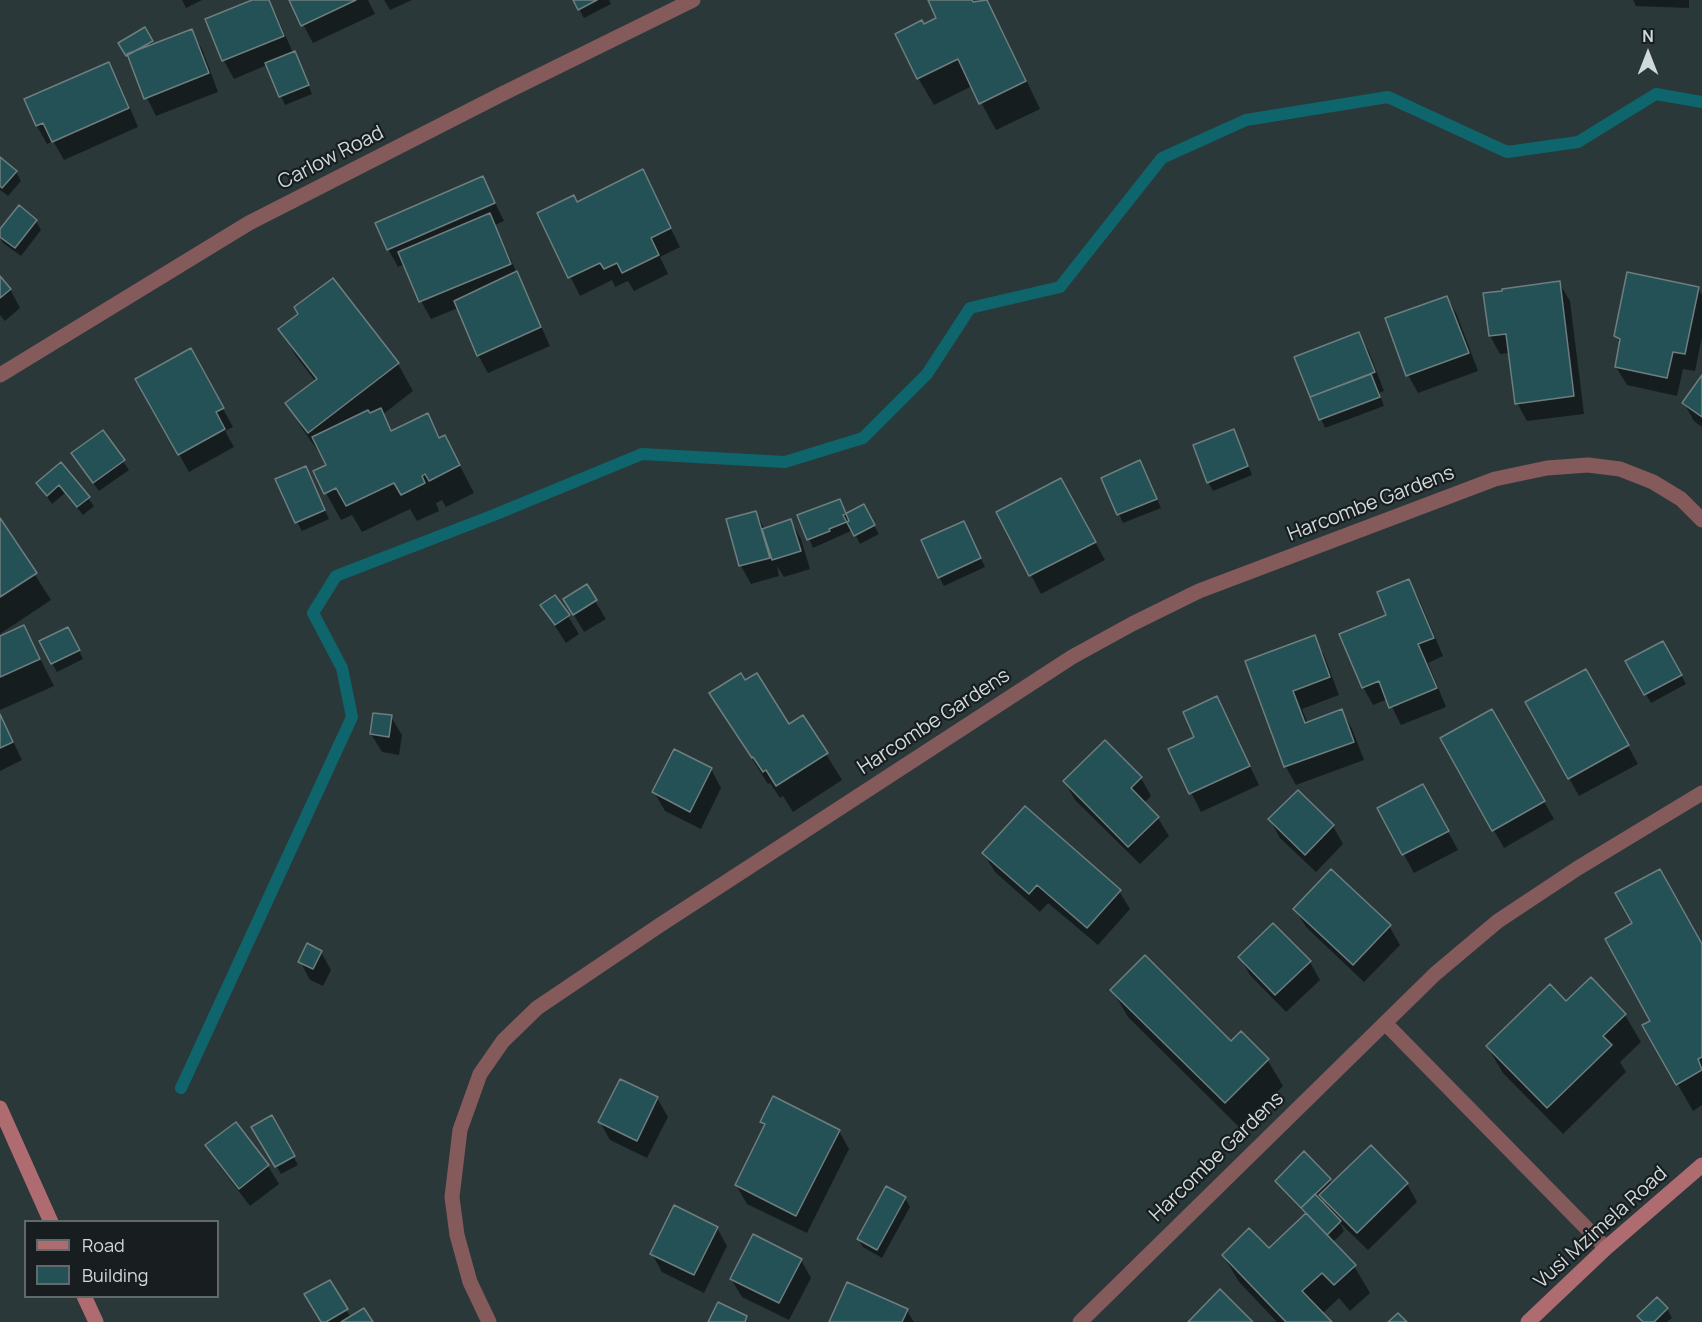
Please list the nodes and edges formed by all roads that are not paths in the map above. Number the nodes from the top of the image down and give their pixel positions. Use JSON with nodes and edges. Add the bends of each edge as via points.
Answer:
{"nodes":[{"id":1,"x":693,"y":0,"type":"edge"},
{"id":2,"x":0,"y":375,"type":"edge"},
{"id":3,"x":1702,"y":520,"type":"edge"},
{"id":4,"x":1702,"y":793,"type":"edge"},
{"id":5,"x":1385,"y":1023,"type":"junction"},
{"id":6,"x":0,"y":1107,"type":"edge"},
{"id":7,"x":1702,"y":1165,"type":"edge"},
{"id":8,"x":51,"y":1220,"type":"edge"},
{"id":9,"x":1606,"y":1248,"type":"junction"},
{"id":10,"x":85,"y":1298,"type":"edge"},
{"id":11,"x":96,"y":1322,"type":"edge"},
{"id":12,"x":489,"y":1322,"type":"edge"},
{"id":13,"x":1080,"y":1322,"type":"edge"},
{"id":14,"x":1528,"y":1322,"type":"edge"}],
"edges":[{"from":1,"to":2,"type":"street","name":"Carlow Road","via":[[249,224]]},
{"from":3,"to":12,"type":"street","name":"Harcombe Gardens","via":[[1681,499],[1653,482],[1620,470],[1588,465],[1546,468],[1495,479],[1198,591],[1072,657],[669,919],[537,1008],[503,1041],[480,1074],[460,1130],[452,1197],[470,1282]]},
{"from":4,"to":5,"type":"street","name":"Harcombe Gardens","via":[[1498,921]]},
{"from":5,"to":9,"type":"street"},
{"from":5,"to":13,"type":"street","name":"Harcombe Gardens"},
{"from":6,"to":8,"type":"main road"},
{"from":7,"to":9,"type":"main road","name":"Vusi Mzimela Road"},
{"from":9,"to":14,"type":"main road","name":"Vusi Mzimela Road"},
{"from":10,"to":11,"type":"main road"}]}
